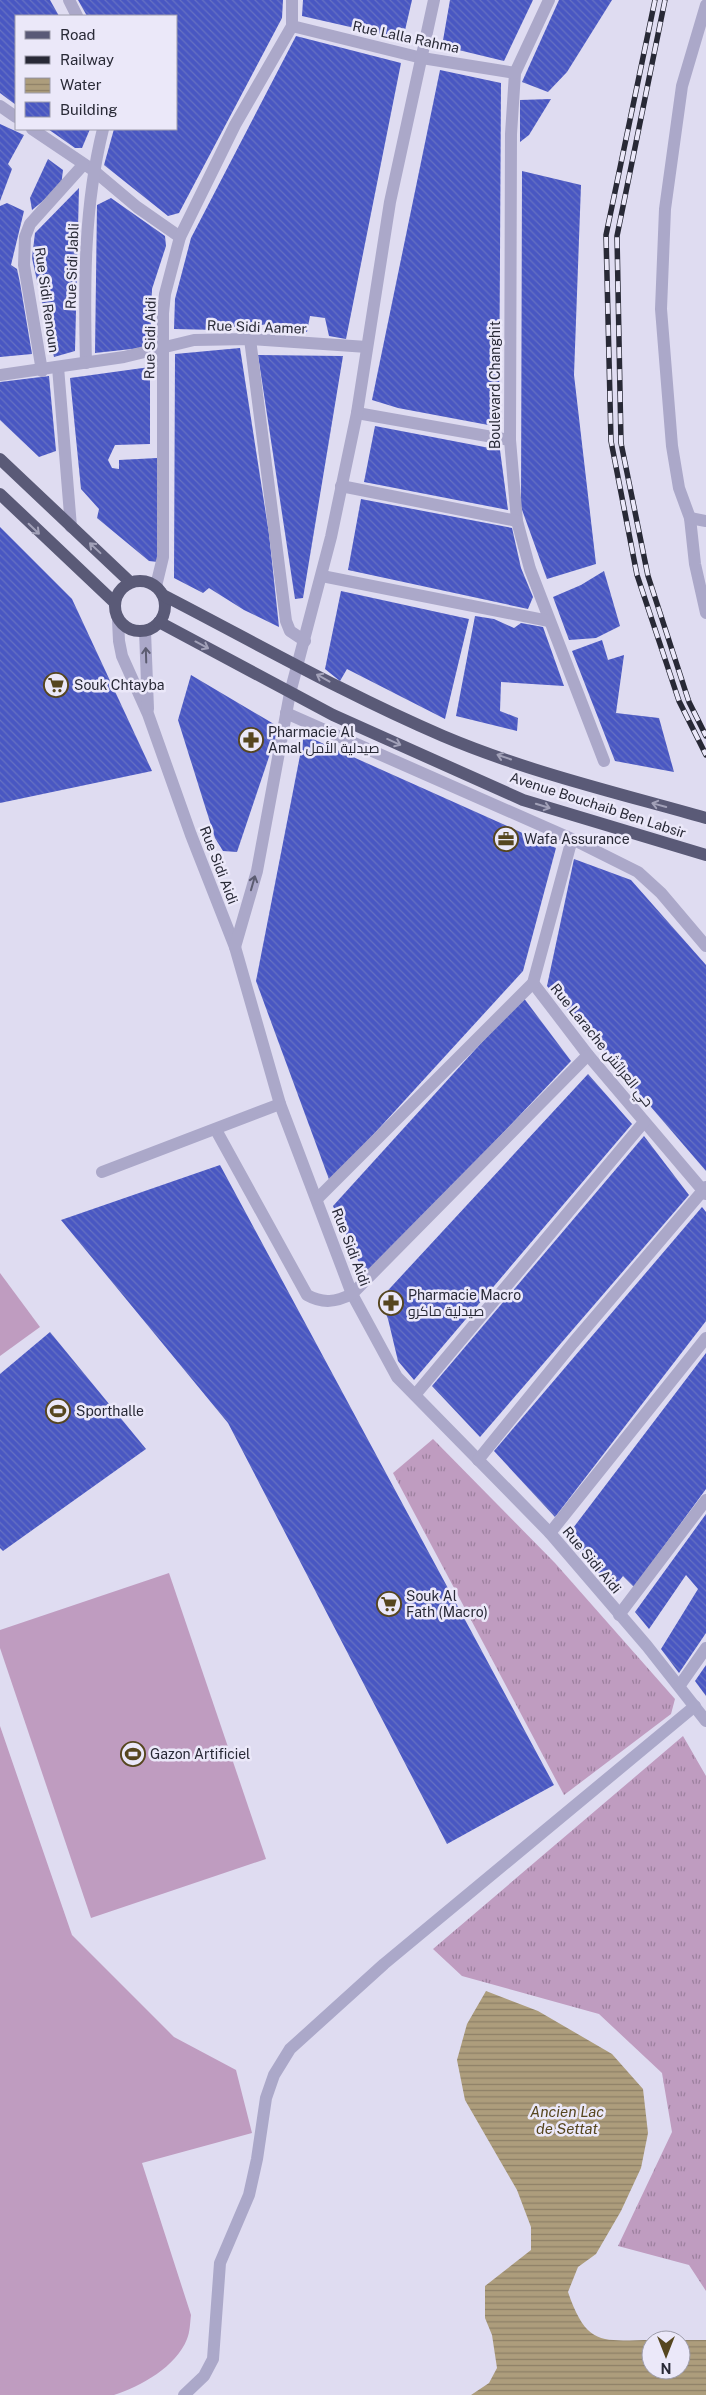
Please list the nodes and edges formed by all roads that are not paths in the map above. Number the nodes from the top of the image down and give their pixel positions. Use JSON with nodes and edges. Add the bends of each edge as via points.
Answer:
{"nodes":[{"id":1,"x":69,"y":0,"type":"edge"},
{"id":2,"x":292,"y":0,"type":"edge"},
{"id":3,"x":434,"y":0,"type":"edge"},
{"id":4,"x":549,"y":0,"type":"edge"},
{"id":5,"x":706,"y":5,"type":"edge"},
{"id":6,"x":76,"y":15,"type":"edge"},
{"id":7,"x":292,"y":26,"type":"junction"},
{"id":8,"x":422,"y":58,"type":"junction"},
{"id":9,"x":515,"y":73,"type":"junction"},
{"id":10,"x":0,"y":106,"type":"edge"},
{"id":11,"x":15,"y":116,"type":"edge"},
{"id":12,"x":33,"y":130,"type":"edge"},
{"id":13,"x":103,"y":130,"type":"edge"},
{"id":14,"x":88,"y":168,"type":"junction"},
{"id":15,"x":180,"y":237,"type":"junction"},
{"id":16,"x":250,"y":339,"type":"junction"},
{"id":17,"x":367,"y":347,"type":"junction"},
{"id":18,"x":163,"y":348,"type":"junction"},
{"id":19,"x":86,"y":363,"type":"junction"},
{"id":20,"x":58,"y":367,"type":"junction"},
{"id":21,"x":42,"y":371,"type":"junction"},
{"id":22,"x":0,"y":375,"type":"edge"},
{"id":23,"x":357,"y":413,"type":"junction"},
{"id":24,"x":510,"y":440,"type":"junction"},
{"id":25,"x":0,"y":460,"type":"edge"},
{"id":26,"x":341,"y":486,"type":"junction"},
{"id":27,"x":0,"y":494,"type":"edge"},
{"id":28,"x":690,"y":518,"type":"junction"},
{"id":29,"x":517,"y":521,"type":"junction"},
{"id":30,"x":706,"y":521,"type":"edge"},
{"id":31,"x":71,"y":528,"type":"junction"},
{"id":32,"x":322,"y":576,"type":"junction"},
{"id":33,"x":130,"y":582,"type":"junction"},
{"id":34,"x":159,"y":590,"type":"junction"},
{"id":35,"x":114,"y":602,"type":"junction"},
{"id":36,"x":706,"y":613,"type":"edge"},
{"id":37,"x":118,"y":620,"type":"junction"},
{"id":38,"x":549,"y":621,"type":"junction"},
{"id":39,"x":159,"y":622,"type":"junction"},
{"id":40,"x":144,"y":631,"type":"junction"},
{"id":41,"x":305,"y":642,"type":"junction"},
{"id":42,"x":299,"y":664,"type":"junction"},
{"id":43,"x":290,"y":693,"type":"junction"},
{"id":44,"x":286,"y":713,"type":"junction"},
{"id":45,"x":148,"y":714,"type":"junction"},
{"id":46,"x":604,"y":761,"type":"dead end"},
{"id":47,"x":706,"y":818,"type":"edge"},
{"id":48,"x":572,"y":839,"type":"junction"},
{"id":49,"x":706,"y":855,"type":"edge"},
{"id":50,"x":706,"y":946,"type":"edge"},
{"id":51,"x":236,"y":947,"type":"junction"},
{"id":52,"x":533,"y":983,"type":"junction"},
{"id":53,"x":588,"y":1056,"type":"junction"},
{"id":54,"x":280,"y":1104,"type":"junction"},
{"id":55,"x":644,"y":1122,"type":"junction"},
{"id":56,"x":216,"y":1130,"type":"junction"},
{"id":57,"x":102,"y":1172,"type":"dead end"},
{"id":58,"x":705,"y":1190,"type":"edge"},
{"id":59,"x":317,"y":1199,"type":"junction"},
{"id":60,"x":352,"y":1294,"type":"junction"},
{"id":61,"x":706,"y":1338,"type":"edge"},
{"id":62,"x":415,"y":1396,"type":"junction"},
{"id":63,"x":478,"y":1460,"type":"junction"},
{"id":64,"x":706,"y":1500,"type":"edge"},
{"id":65,"x":550,"y":1534,"type":"junction"},
{"id":66,"x":619,"y":1615,"type":"junction"},
{"id":67,"x":706,"y":1648,"type":"edge"},
{"id":68,"x":680,"y":1685,"type":"junction"},
{"id":69,"x":695,"y":1706,"type":"junction"},
{"id":70,"x":706,"y":1721,"type":"edge"},
{"id":71,"x":184,"y":2395,"type":"edge"}],
"edges":[{"from":1,"to":6,"type":"street"},
{"from":2,"to":7,"type":"street","name":"Rue Sidi Aidi"},
{"from":3,"to":8,"type":"street"},
{"from":4,"to":9,"type":"street","name":"Boulevard Changhit"},
{"from":5,"to":28,"type":"street","via":[[682,86],[665,209],[661,309],[672,446],[679,488]]},
{"from":7,"to":8,"type":"street","name":"Rue Lalla Rahma"},
{"from":7,"to":15,"type":"street","name":"Rue Sidi Aidi","via":[[236,125]]},
{"from":8,"to":9,"type":"street","name":"Rue Lalla Rahma"},
{"from":8,"to":17,"type":"street","via":[[390,202]]},
{"from":9,"to":24,"type":"street","name":"Boulevard Changhit"},
{"from":10,"to":11,"type":"street"},
{"from":12,"to":14,"type":"street"},
{"from":13,"to":14,"type":"street","name":"Rue Sidi Jabli"},
{"from":14,"to":15,"type":"street"},
{"from":14,"to":19,"type":"street","name":"Rue Sidi Jabli"},
{"from":14,"to":21,"type":"street","name":"Rue Sidi Renoun","via":[[30,224],[25,237],[24,265]]},
{"from":15,"to":18,"type":"street","name":"Rue Sidi Aidi","via":[[165,294]]},
{"from":16,"to":17,"type":"street","name":"Rue Sidi Aamer"},
{"from":16,"to":18,"type":"street","name":"Rue Sidi Aamer","via":[[194,340]]},
{"from":16,"to":41,"type":"street","via":[[286,621],[290,631]]},
{"from":17,"to":23,"type":"street"},
{"from":18,"to":19,"type":"street","name":"Rue Sidi Aamer"},
{"from":18,"to":34,"type":"street","name":"Rue Sidi Aidi","via":[[163,557]]},
{"from":19,"to":20,"type":"street","name":"Rue Sidi Aamer"},
{"from":20,"to":21,"type":"street","name":"Rue Sidi Aamer"},
{"from":20,"to":31,"type":"street","name":"Rue Sidi Renoun"},
{"from":21,"to":22,"type":"street","name":"Rue Sidi Aamer"},
{"from":23,"to":24,"type":"street"},
{"from":23,"to":26,"type":"street"},
{"from":24,"to":29,"type":"street","name":"Boulevard Changhit"},
{"from":25,"to":31,"type":"main road"},
{"from":26,"to":29,"type":"street"},
{"from":26,"to":32,"type":"street"},
{"from":27,"to":35,"type":"main road","one_way":true},
{"from":28,"to":30,"type":"street"},
{"from":28,"to":36,"type":"street","via":[[695,564]]},
{"from":29,"to":38,"type":"street","name":"Boulevard Changhit"},
{"from":33,"to":31,"type":"main road","one_way":true},
{"from":32,"to":38,"type":"street"},
{"from":32,"to":41,"type":"street"},
{"from":33,"to":34,"type":"main road","via":[[141,580]]},
{"from":33,"to":35,"type":"main road","via":[[119,590]]},
{"from":34,"to":39,"type":"main road","via":[[165,609]]},
{"from":34,"to":42,"type":"main road","name":"Avenue Bouchaib Ben Labsir"},
{"from":35,"to":37,"type":"main road"},
{"from":37,"to":40,"type":"main road","via":[[130,629]]},
{"from":37,"to":45,"type":"street","name":"Rue Sidi Aidi","via":[[122,656]]},
{"from":38,"to":46,"type":"street","name":"Boulevard Changhit"},
{"from":39,"to":40,"type":"main road"},
{"from":39,"to":43,"type":"main road","name":"Avenue Bouchaib Ben Labsir","one_way":true},
{"from":45,"to":40,"type":"street","name":"Rue Sidi Aidi","one_way":true},
{"from":41,"to":42,"type":"street"},
{"from":42,"to":43,"type":"street"},
{"from":47,"to":42,"type":"main road","name":"Avenue Bouchaib Ben Labsir","one_way":true,"via":[[578,784],[444,736],[347,692]]},
{"from":43,"to":44,"type":"street"},
{"from":43,"to":49,"type":"main road","name":"Avenue Bouchaib Ben Labsir","one_way":true,"via":[[523,800]]},
{"from":44,"to":48,"type":"street"},
{"from":51,"to":44,"type":"street","one_way":true,"via":[[257,871]]},
{"from":45,"to":51,"type":"street","name":"Rue Sidi Aidi","via":[[191,835]]},
{"from":48,"to":50,"type":"street","via":[[638,872],[661,893]]},
{"from":48,"to":52,"type":"street","name":"Rue Larache حي العرائش"},
{"from":51,"to":54,"type":"street","name":"Rue Sidi Aidi"},
{"from":52,"to":53,"type":"street","name":"Rue Larache حي العرائش"},
{"from":52,"to":59,"type":"street"},
{"from":53,"to":55,"type":"street","name":"Rue Larache حي العرائش"},
{"from":53,"to":60,"type":"street"},
{"from":54,"to":56,"type":"street"},
{"from":54,"to":59,"type":"street","name":"Rue Sidi Aidi"},
{"from":55,"to":58,"type":"street","name":"Rue Larache حي العرائش"},
{"from":55,"to":62,"type":"street"},
{"from":56,"to":57,"type":"street"},
{"from":56,"to":60,"type":"street","via":[[308,1295],[318,1301],[330,1302]]},
{"from":58,"to":63,"type":"street","via":[[573,1343]]},
{"from":59,"to":60,"type":"street","name":"Rue Sidi Aidi"},
{"from":60,"to":62,"type":"street","name":"Rue Sidi Aidi","via":[[397,1377]]},
{"from":61,"to":65,"type":"street"},
{"from":62,"to":63,"type":"street","name":"Rue Sidi Aidi"},
{"from":63,"to":65,"type":"street","name":"Rue Sidi Aidi"},
{"from":64,"to":66,"type":"street"},
{"from":65,"to":66,"type":"street","name":"Rue Sidi Aidi"},
{"from":66,"to":68,"type":"street","name":"Rue Sidi Aidi"},
{"from":67,"to":68,"type":"street"},
{"from":68,"to":69,"type":"street","name":"Rue Sidi Aidi"},
{"from":69,"to":70,"type":"street","name":"Rue Sidi Aidi"},
{"from":69,"to":71,"type":"street","via":[[384,1964],[290,2049],[274,2075],[266,2098],[249,2195],[220,2263],[213,2359],[204,2376]]}]}
